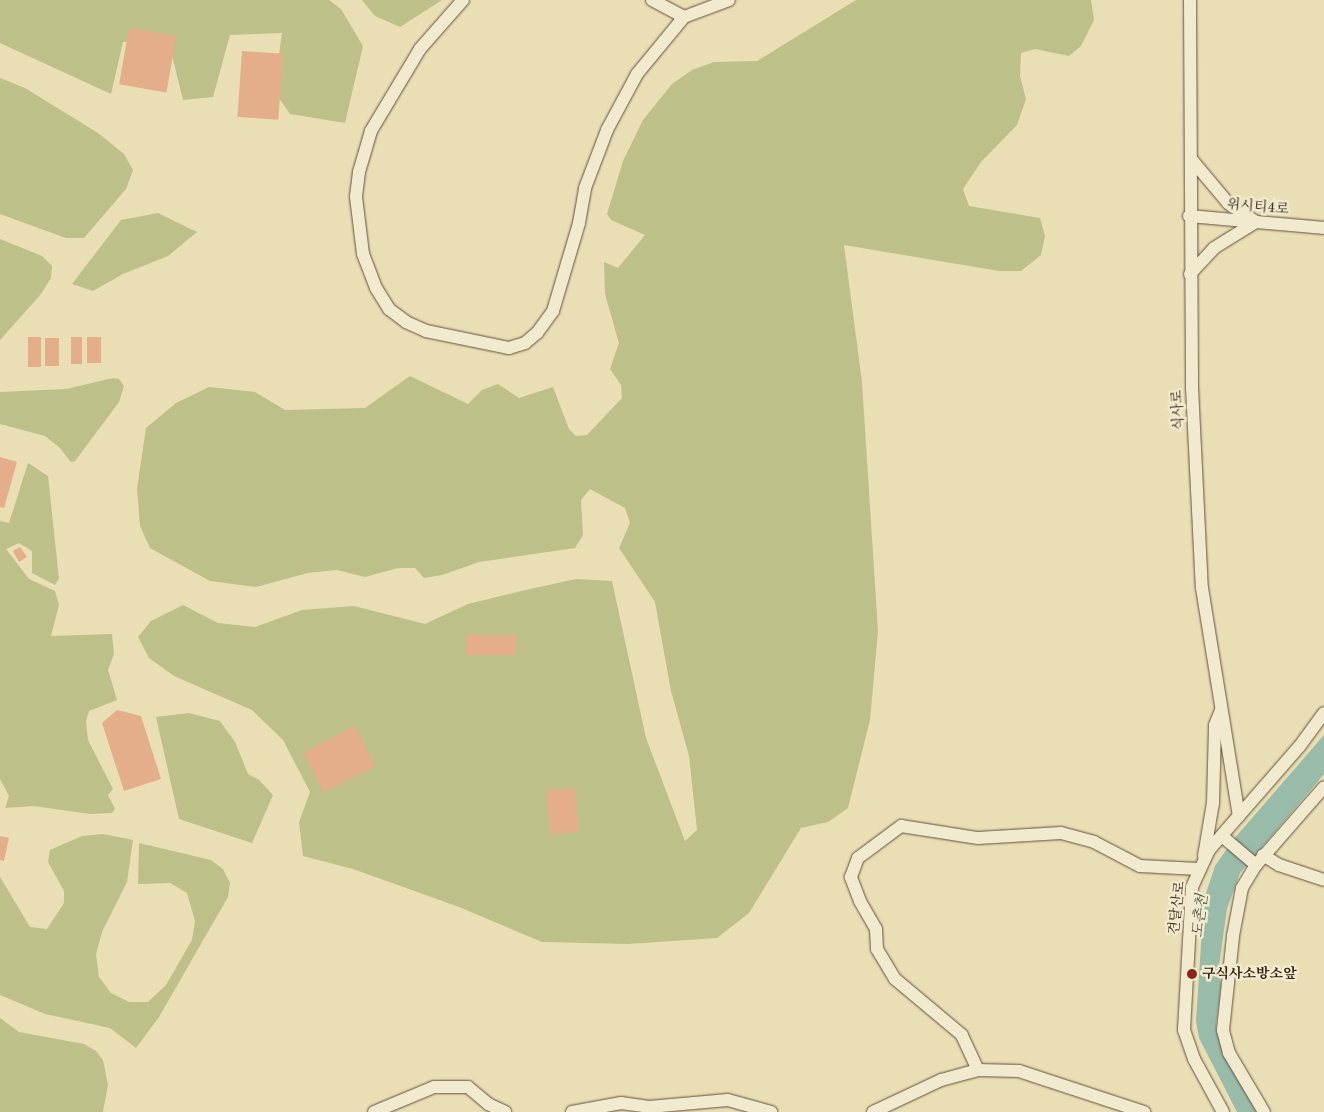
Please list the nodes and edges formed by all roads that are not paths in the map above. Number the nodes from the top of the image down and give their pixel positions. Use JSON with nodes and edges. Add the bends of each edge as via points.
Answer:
{"nodes":[{"id":1,"x":462,"y":0,"type":"edge"},
{"id":2,"x":652,"y":0,"type":"edge"},
{"id":3,"x":729,"y":0,"type":"edge"},
{"id":4,"x":1190,"y":0,"type":"edge"},
{"id":5,"x":684,"y":17,"type":"junction"},
{"id":6,"x":1192,"y":160,"type":"junction"},
{"id":7,"x":1189,"y":216,"type":"junction"},
{"id":8,"x":1256,"y":222,"type":"junction"},
{"id":9,"x":1324,"y":228,"type":"edge"},
{"id":10,"x":1190,"y":274,"type":"junction"},
{"id":11,"x":1221,"y":710,"type":"junction"},
{"id":12,"x":1324,"y":712,"type":"edge"},
{"id":13,"x":1324,"y":787,"type":"edge"},
{"id":14,"x":1239,"y":816,"type":"junction"},
{"id":15,"x":1224,"y":837,"type":"junction"},
{"id":16,"x":1204,"y":857,"type":"junction"},
{"id":17,"x":1257,"y":860,"type":"junction"},
{"id":18,"x":1198,"y":869,"type":"junction"},
{"id":19,"x":1324,"y":880,"type":"edge"},
{"id":20,"x":978,"y":1070,"type":"junction"},
{"id":21,"x":374,"y":1112,"type":"edge"},
{"id":22,"x":505,"y":1112,"type":"edge"},
{"id":23,"x":572,"y":1112,"type":"edge"},
{"id":24,"x":771,"y":1112,"type":"edge"},
{"id":25,"x":873,"y":1112,"type":"edge"},
{"id":26,"x":1144,"y":1112,"type":"edge"},
{"id":27,"x":1223,"y":1112,"type":"edge"},
{"id":28,"x":1264,"y":1112,"type":"edge"}],
"edges":[{"from":1,"to":5,"type":"street","via":[[420,49],[381,111],[365,151],[356,198],[367,270],[389,309],[426,331],[492,347],[509,348],[525,343],[553,311],[580,223],[585,188],[607,130],[637,74]]},
{"from":2,"to":5,"type":"street"},
{"from":3,"to":5,"type":"street"},
{"from":4,"to":6,"type":"street","name":"식사로"},
{"from":6,"to":7,"type":"street","name":"식사로"},
{"from":6,"to":8,"type":"street","via":[[1228,203]]},
{"from":7,"to":8,"type":"street","name":"위시티4로"},
{"from":7,"to":10,"type":"street","name":"식사로"},
{"from":8,"to":9,"type":"street","name":"위시티4로"},
{"from":8,"to":10,"type":"street","via":[[1214,248]]},
{"from":10,"to":11,"type":"street","name":"식사로","via":[[1202,588]]},
{"from":11,"to":14,"type":"street","name":"식사로"},
{"from":11,"to":16,"type":"street","via":[[1215,725],[1213,803]]},
{"from":12,"to":14,"type":"street","name":"견달산로","via":[[1299,747]]},
{"from":13,"to":17,"type":"street"},
{"from":14,"to":15,"type":"street","name":"견달산로"},
{"from":15,"to":16,"type":"street","name":"견달산로"},
{"from":15,"to":17,"type":"street"},
{"from":16,"to":18,"type":"street","name":"견달산로"},
{"from":17,"to":19,"type":"street"},
{"from":17,"to":28,"type":"street","via":[[1242,888],[1233,936],[1223,1030],[1230,1053]]},
{"from":18,"to":20,"type":"street","via":[[1140,866],[1094,842],[1061,833],[978,838],[901,826],[858,858],[851,877],[876,929],[877,949],[895,979],[962,1035]]},
{"from":18,"to":27,"type":"street","name":"견달산로","via":[[1192,887],[1184,1030],[1194,1059]]},
{"from":20,"to":25,"type":"street","via":[[941,1080]]},
{"from":20,"to":26,"type":"street","via":[[1019,1071]]},
{"from":21,"to":22,"type":"street","via":[[434,1087],[468,1087],[488,1104]]},
{"from":23,"to":24,"type":"street","via":[[621,1103],[649,1107],[728,1100]]}]}
